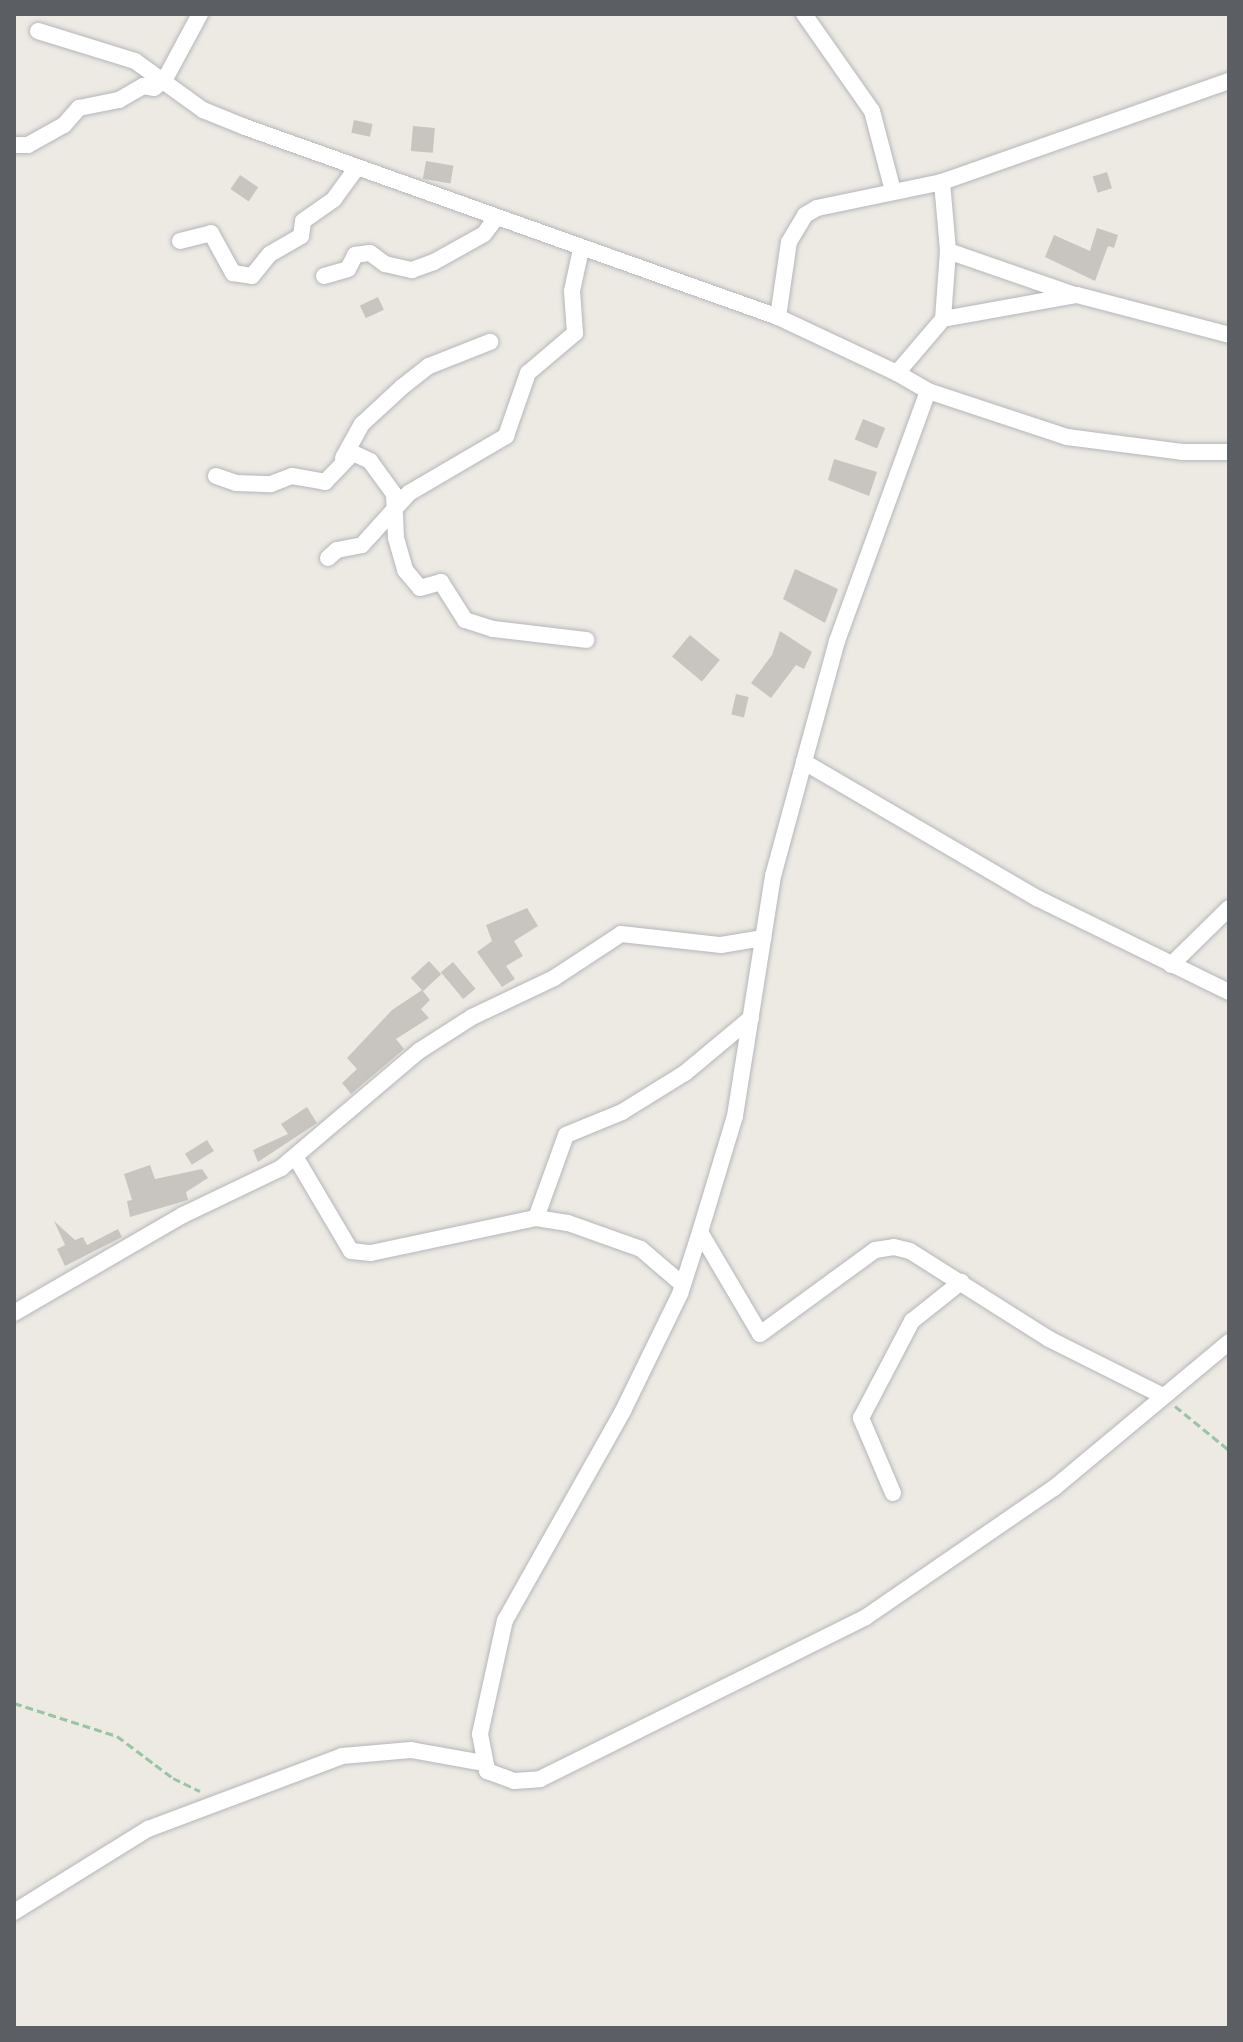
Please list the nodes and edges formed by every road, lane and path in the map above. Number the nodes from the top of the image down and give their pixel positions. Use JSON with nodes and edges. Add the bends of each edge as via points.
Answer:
{"nodes":[{"id":1,"x":200,"y":14,"type":"edge"},
{"id":2,"x":804,"y":14,"type":"edge"},
{"id":3,"x":38,"y":31,"type":"dead end"},
{"id":4,"x":165,"y":79,"type":"junction"},
{"id":5,"x":1229,"y":81,"type":"edge"},
{"id":6,"x":14,"y":145,"type":"edge"},
{"id":7,"x":357,"y":167,"type":"junction"},
{"id":8,"x":942,"y":182,"type":"junction"},
{"id":9,"x":893,"y":191,"type":"junction"},
{"id":10,"x":496,"y":218,"type":"junction"},
{"id":11,"x":180,"y":241,"type":"dead end"},
{"id":12,"x":581,"y":249,"type":"junction"},
{"id":13,"x":948,"y":251,"type":"junction"},
{"id":14,"x":324,"y":276,"type":"dead end"},
{"id":15,"x":1077,"y":295,"type":"junction"},
{"id":16,"x":778,"y":317,"type":"junction"},
{"id":17,"x":943,"y":319,"type":"junction"},
{"id":18,"x":1229,"y":335,"type":"edge"},
{"id":19,"x":490,"y":342,"type":"dead end"},
{"id":20,"x":897,"y":373,"type":"junction"},
{"id":21,"x":928,"y":391,"type":"junction"},
{"id":22,"x":1229,"y":452,"type":"edge"},
{"id":23,"x":340,"y":463,"type":"junction"},
{"id":24,"x":216,"y":476,"type":"dead end"},
{"id":25,"x":393,"y":509,"type":"junction"},
{"id":26,"x":328,"y":558,"type":"dead end"},
{"id":27,"x":586,"y":640,"type":"dead end"},
{"id":28,"x":804,"y":762,"type":"junction"},
{"id":29,"x":1229,"y":908,"type":"edge"},
{"id":30,"x":763,"y":938,"type":"junction"},
{"id":31,"x":1171,"y":965,"type":"junction"},
{"id":32,"x":1229,"y":992,"type":"edge"},
{"id":33,"x":751,"y":1018,"type":"junction"},
{"id":34,"x":296,"y":1158,"type":"junction"},
{"id":35,"x":536,"y":1218,"type":"junction"},
{"id":36,"x":700,"y":1232,"type":"junction"},
{"id":37,"x":961,"y":1282,"type":"junction"},
{"id":38,"x":683,"y":1285,"type":"junction"},
{"id":39,"x":14,"y":1313,"type":"edge"},
{"id":40,"x":1229,"y":1342,"type":"edge"},
{"id":41,"x":1163,"y":1396,"type":"junction"},
{"id":42,"x":1229,"y":1450,"type":"edge"},
{"id":43,"x":893,"y":1493,"type":"dead end"},
{"id":44,"x":14,"y":1703,"type":"edge"},
{"id":45,"x":483,"y":1763,"type":"junction"},
{"id":46,"x":221,"y":1801,"type":"junction"},
{"id":47,"x":14,"y":1912,"type":"edge"}],
"edges":[{"from":1,"to":4,"type":"street"},
{"from":2,"to":9,"type":"street","via":[[872,111]]},
{"from":3,"to":4,"type":"street","via":[[79,40],[97,53],[116,53]]},
{"from":4,"to":6,"type":"street","via":[[119,100],[79,108],[64,125],[28,145]]},
{"from":4,"to":7,"type":"street","via":[[203,110]]},
{"from":5,"to":8,"type":"street"},
{"from":7,"to":10,"type":"street"},
{"from":7,"to":11,"type":"street","via":[[334,199],[303,221],[301,236],[270,254],[252,276],[233,273],[211,233]]},
{"from":8,"to":9,"type":"street"},
{"from":8,"to":13,"type":"street"},
{"from":9,"to":16,"type":"street","via":[[829,203],[805,215],[789,242]]},
{"from":10,"to":12,"type":"street"},
{"from":10,"to":14,"type":"street","via":[[484,234],[412,270],[385,264],[370,253],[355,255],[348,269]]},
{"from":12,"to":16,"type":"street"},
{"from":12,"to":25,"type":"street","via":[[572,291],[575,333],[528,373],[506,436],[409,493]]},
{"from":13,"to":15,"type":"street"},
{"from":13,"to":17,"type":"street"},
{"from":15,"to":17,"type":"street"},
{"from":15,"to":18,"type":"street"},
{"from":16,"to":20,"type":"street"},
{"from":17,"to":20,"type":"street"},
{"from":19,"to":23,"type":"street","via":[[429,366],[402,387],[362,424]]},
{"from":20,"to":21,"type":"street"},
{"from":21,"to":22,"type":"street","via":[[1067,437],[1167,451]]},
{"from":21,"to":28,"type":"street","via":[[837,641]]},
{"from":23,"to":24,"type":"street","via":[[325,482],[292,476],[271,484],[236,483]]},
{"from":23,"to":25,"type":"street","via":[[353,453],[370,461],[394,494]]},
{"from":25,"to":26,"type":"street","via":[[362,545]]},
{"from":25,"to":27,"type":"street","via":[[405,570],[420,588],[441,582],[465,620],[529,637]]},
{"from":28,"to":30,"type":"street","via":[[773,876]]},
{"from":28,"to":31,"type":"street","via":[[1037,898]]},
{"from":29,"to":31,"type":"street"},
{"from":30,"to":33,"type":"street"},
{"from":30,"to":34,"type":"street","via":[[721,945],[621,934],[554,978],[472,1017],[419,1051]]},
{"from":31,"to":32,"type":"street"},
{"from":33,"to":35,"type":"street","via":[[685,1073],[622,1112],[566,1135]]},
{"from":33,"to":36,"type":"street","via":[[735,1116]]},
{"from":34,"to":35,"type":"street","via":[[343,1243],[361,1254]]},
{"from":34,"to":39,"type":"street","via":[[183,1215]]},
{"from":35,"to":38,"type":"street","via":[[641,1249]]},
{"from":36,"to":37,"type":"street","via":[[760,1334],[886,1247],[910,1251]]},
{"from":36,"to":38,"type":"street"},
{"from":37,"to":41,"type":"street","via":[[1049,1339]]},
{"from":37,"to":43,"type":"street","via":[[912,1321],[861,1418]]},
{"from":38,"to":45,"type":"street","via":[[623,1411],[505,1620],[480,1734]]},
{"from":40,"to":41,"type":"street"},
{"from":41,"to":42,"type":"path"},
{"from":41,"to":45,"type":"street","via":[[1054,1488],[866,1617],[540,1779],[503,1779]]},
{"from":44,"to":46,"type":"path","via":[[117,1736],[173,1778]]},
{"from":45,"to":46,"type":"street","via":[[411,1750],[342,1756]]},
{"from":46,"to":47,"type":"street","via":[[148,1829]]}]}
